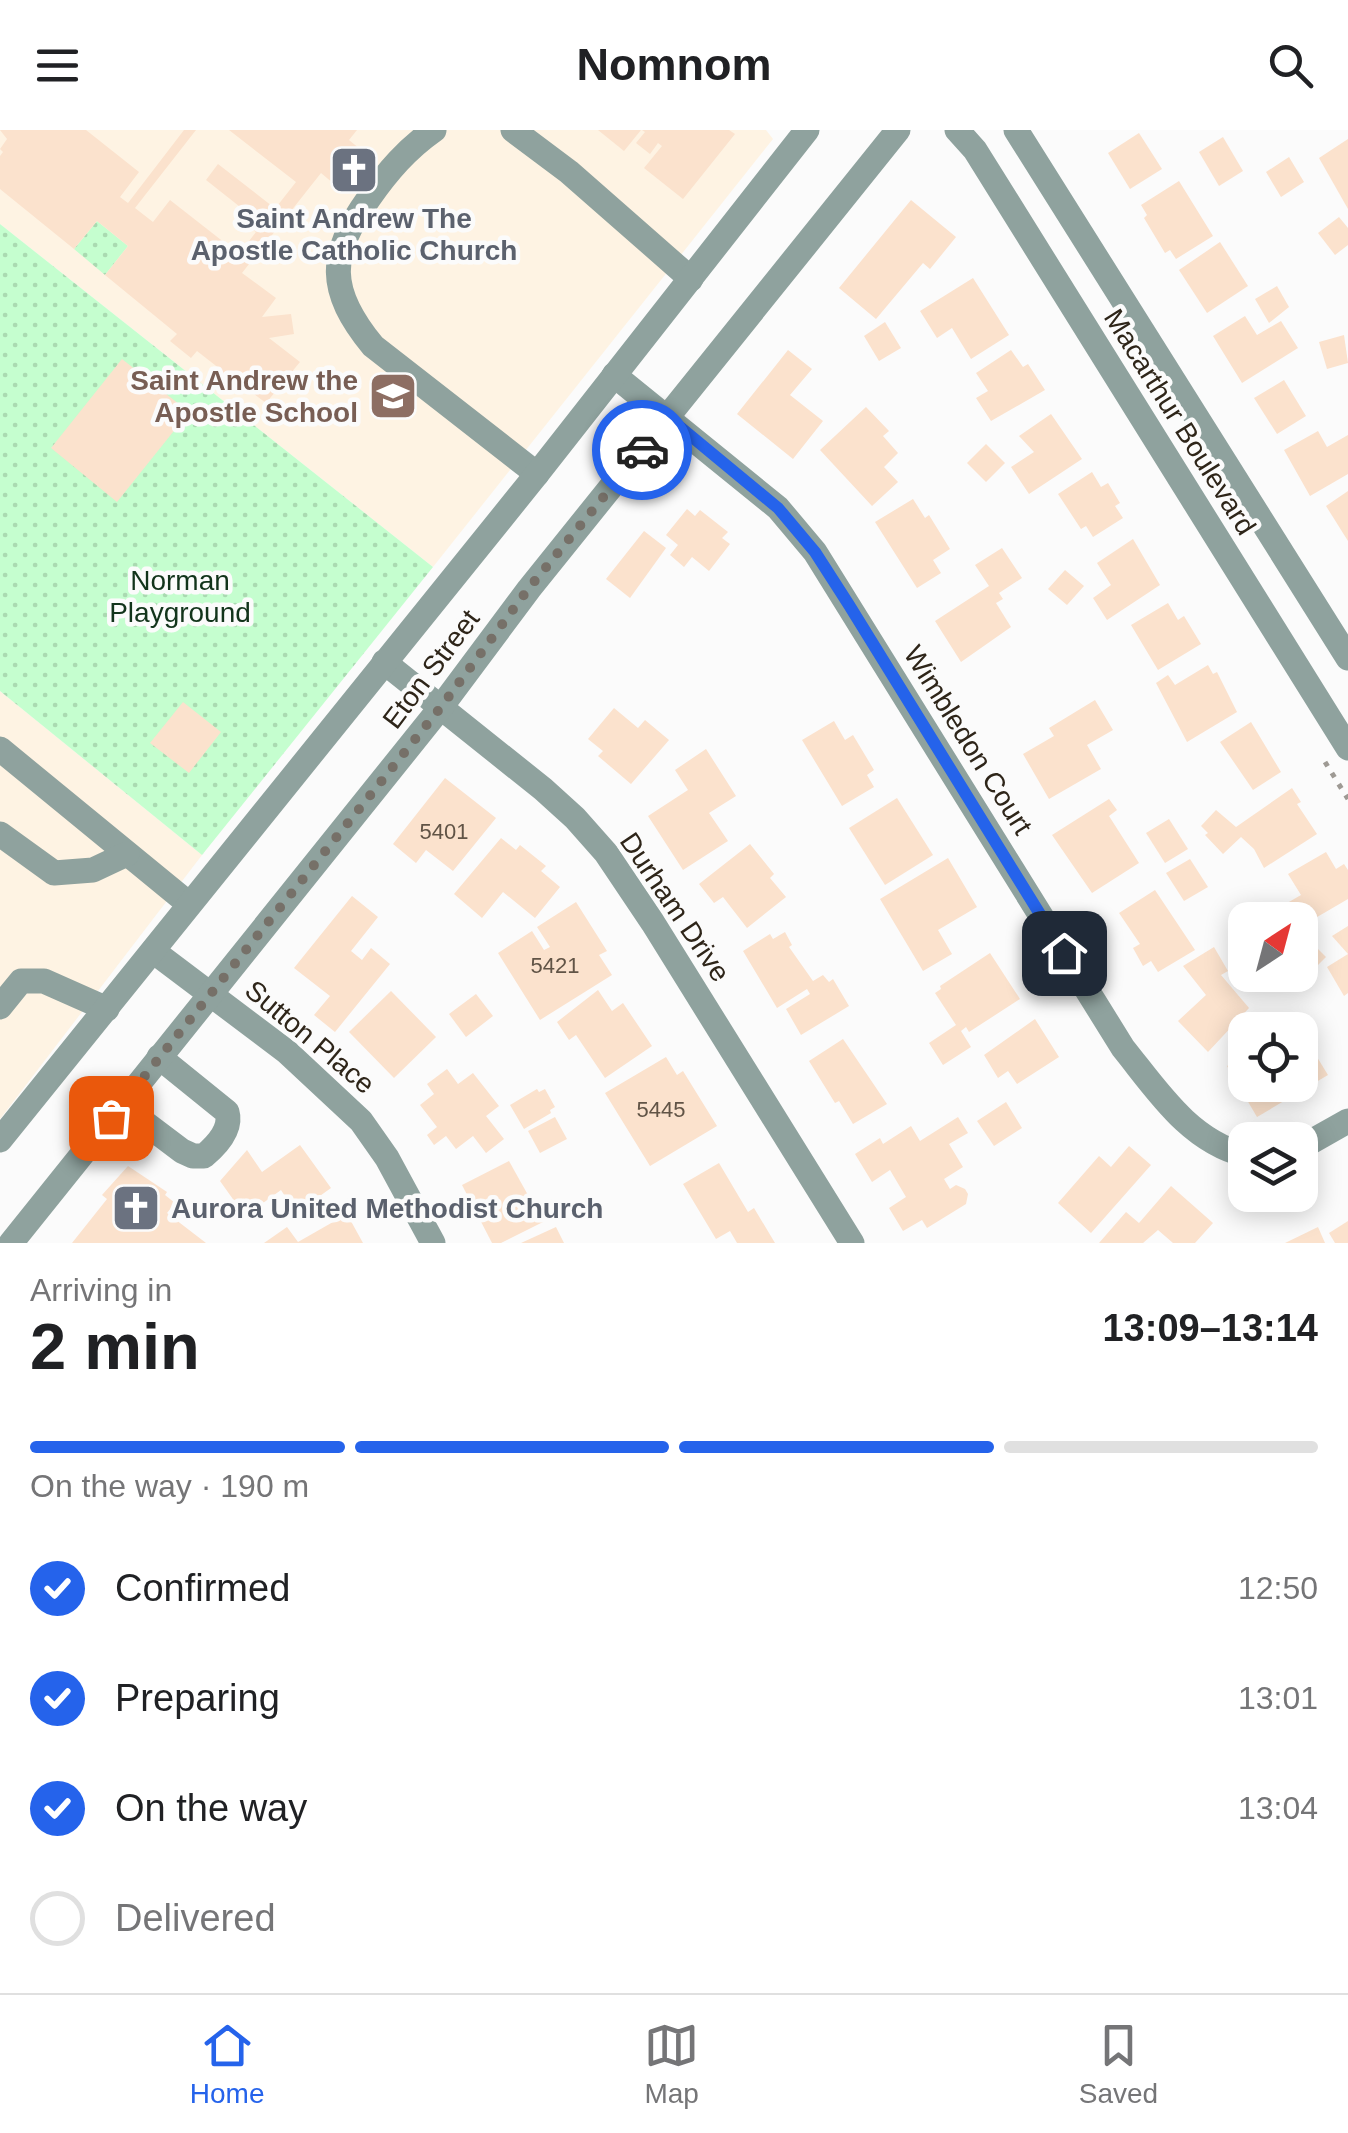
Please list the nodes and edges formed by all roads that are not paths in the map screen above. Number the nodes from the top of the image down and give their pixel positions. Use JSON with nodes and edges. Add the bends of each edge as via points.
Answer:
{"nodes":[{"id":1,"x":434,"y":130,"type":"edge"},
{"id":2,"x":513,"y":130,"type":"edge"},
{"id":3,"x":807,"y":130,"type":"edge"},
{"id":4,"x":898,"y":130,"type":"edge"},
{"id":5,"x":958,"y":130,"type":"edge"},
{"id":6,"x":1016,"y":130,"type":"edge"},
{"id":7,"x":692,"y":279,"type":"junction"},
{"id":8,"x":614,"y":376,"type":"junction"},
{"id":9,"x":668,"y":417,"type":"junction"},
{"id":10,"x":537,"y":474,"type":"junction"},
{"id":11,"x":1348,"y":658,"type":"edge"},
{"id":12,"x":384,"y":662,"type":"junction"},
{"id":13,"x":441,"y":707,"type":"junction"},
{"id":14,"x":1348,"y":748,"type":"edge"},
{"id":15,"x":0,"y":749,"type":"edge"},
{"id":16,"x":0,"y":834,"type":"edge"},
{"id":17,"x":127,"y":854,"type":"junction"},
{"id":18,"x":189,"y":904,"type":"junction"},
{"id":19,"x":153,"y":952,"type":"junction"},
{"id":20,"x":210,"y":993,"type":"junction"},
{"id":21,"x":0,"y":1007,"type":"edge"},
{"id":22,"x":107,"y":1009,"type":"junction"},
{"id":23,"x":159,"y":1057,"type":"junction"},
{"id":24,"x":120,"y":1105,"type":"junction"},
{"id":25,"x":1348,"y":1121,"type":"edge"},
{"id":26,"x":1318,"y":1138,"type":"edge"},
{"id":27,"x":0,"y":1140,"type":"edge"},
{"id":28,"x":1228,"y":1150,"type":"edge"},
{"id":29,"x":11,"y":1243,"type":"edge"},
{"id":30,"x":433,"y":1243,"type":"edge"},
{"id":31,"x":852,"y":1243,"type":"edge"}],
"edges":[{"from":1,"to":10,"type":"street","via":[[388,172],[347,228],[338,259],[342,288],[354,322],[374,346]]},
{"from":2,"to":7,"type":"street"},
{"from":3,"to":7,"type":"street","name":"Eton Street"},
{"from":4,"to":9,"type":"street","name":"Eton Street"},
{"from":5,"to":14,"type":"street","name":"Macarthur Boulevard"},
{"from":6,"to":11,"type":"street","name":"Macarthur Boulevard"},
{"from":7,"to":8,"type":"street","name":"Eton Street"},
{"from":8,"to":9,"type":"street","name":"Wimbledon Court"},
{"from":8,"to":10,"type":"street","name":"Eton Street"},
{"from":9,"to":13,"type":"street","name":"Eton Street"},
{"from":9,"to":28,"type":"street","name":"Wimbledon Court","via":[[778,508],[815,552],[1123,1048],[1167,1104]]},
{"from":10,"to":12,"type":"street","name":"Eton Street"},
{"from":12,"to":13,"type":"street","name":"Durham Drive"},
{"from":12,"to":18,"type":"street","name":"Eton Street"},
{"from":13,"to":20,"type":"street","name":"Eton Street"},
{"from":13,"to":31,"type":"street","name":"Durham Drive","via":[[543,789],[606,853]]},
{"from":15,"to":17,"type":"street"},
{"from":16,"to":17,"type":"street","via":[[54,873],[94,870]]},
{"from":17,"to":18,"type":"street"},
{"from":18,"to":19,"type":"street","name":"Eton Street"},
{"from":19,"to":20,"type":"street","name":"Sutton Place"},
{"from":19,"to":22,"type":"street","name":"Eton Street"},
{"from":20,"to":23,"type":"street","name":"Eton Street"},
{"from":20,"to":30,"type":"street","name":"Sutton Place","via":[[362,1120]]},
{"from":21,"to":22,"type":"street","via":[[21,981],[44,980]]},
{"from":22,"to":27,"type":"street","name":"Eton Street"},
{"from":23,"to":24,"type":"street","name":"Eton Street"},
{"from":23,"to":24,"type":"street","via":[[227,1112],[228,1124],[213,1148],[204,1156],[190,1155]]},
{"from":24,"to":29,"type":"street","name":"Eton Street"},
{"from":25,"to":26,"type":"street"}]}
